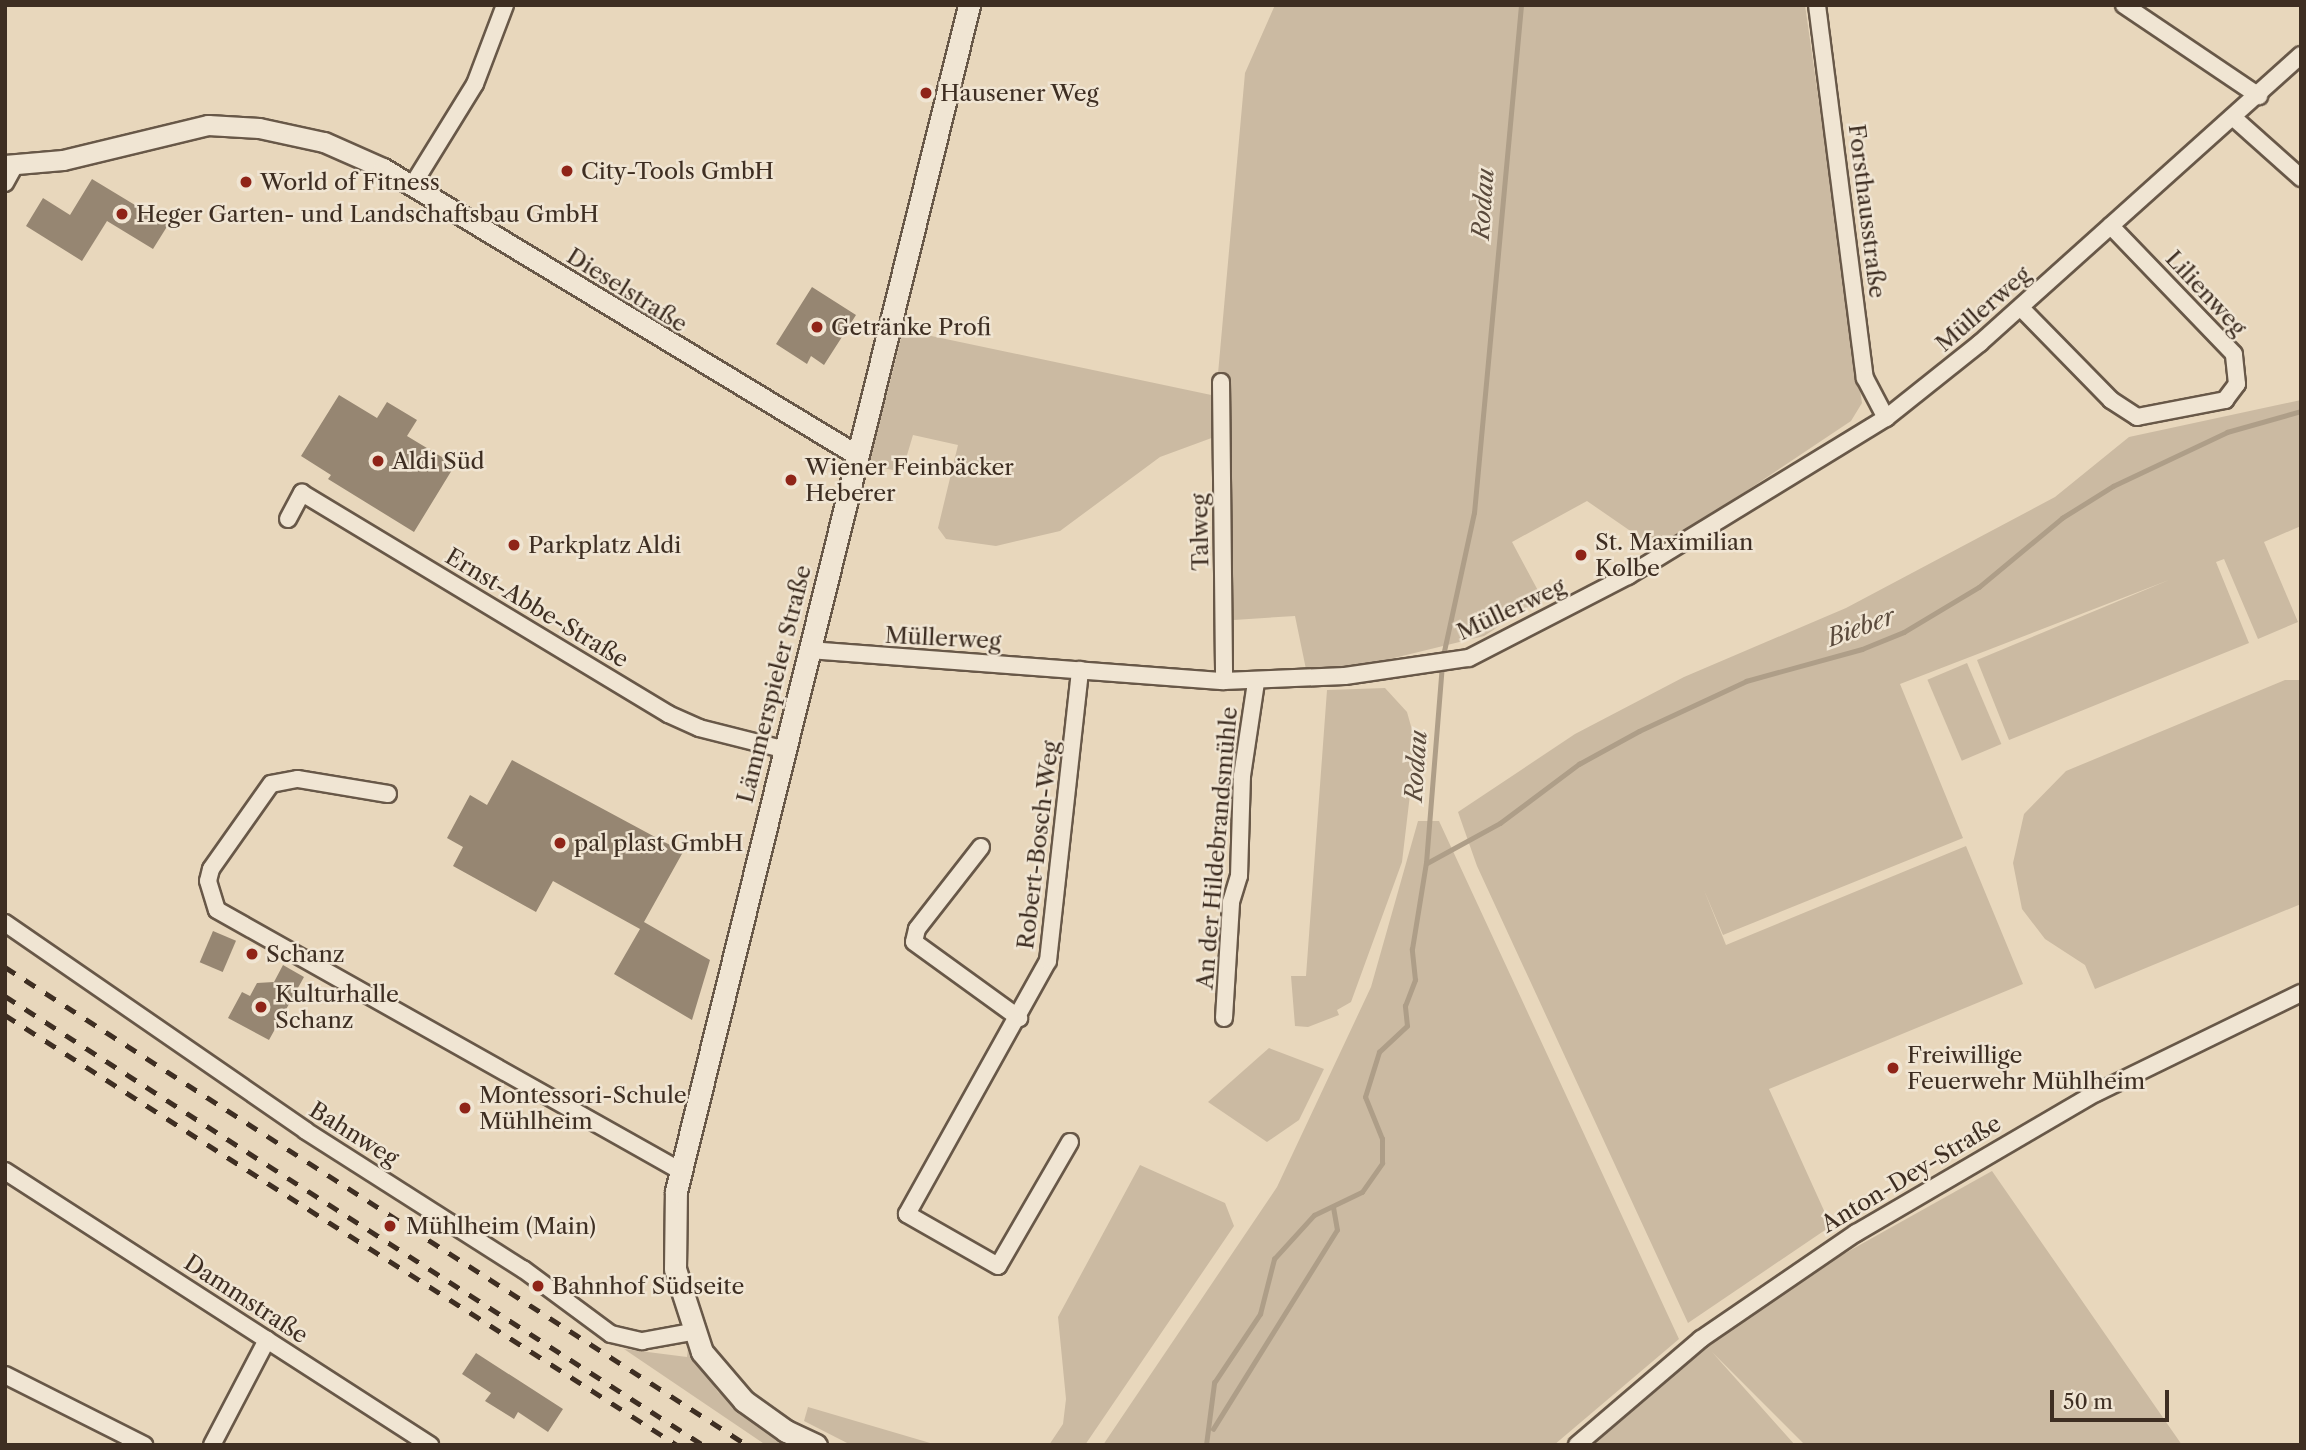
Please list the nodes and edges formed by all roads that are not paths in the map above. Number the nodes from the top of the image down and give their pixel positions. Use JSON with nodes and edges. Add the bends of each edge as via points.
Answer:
{"nodes":[{"id":1,"x":505,"y":5,"type":"edge"},
{"id":2,"x":969,"y":5,"type":"edge"},
{"id":3,"x":1817,"y":5,"type":"edge"},
{"id":4,"x":2124,"y":5,"type":"edge"},
{"id":5,"x":2301,"y":55,"type":"edge"},
{"id":6,"x":2259,"y":96,"type":"junction"},
{"id":7,"x":2234,"y":118,"type":"junction"},
{"id":8,"x":10,"y":165,"type":"edge"},
{"id":9,"x":2301,"y":178,"type":"edge"},
{"id":10,"x":5,"y":183,"type":"edge"},
{"id":11,"x":412,"y":186,"type":"junction"},
{"id":12,"x":2112,"y":226,"type":"junction"},
{"id":13,"x":2021,"y":308,"type":"junction"},
{"id":14,"x":1222,"y":383,"type":"dead end"},
{"id":15,"x":1886,"y":418,"type":"junction"},
{"id":16,"x":857,"y":455,"type":"junction"},
{"id":17,"x":288,"y":519,"type":"dead end"},
{"id":18,"x":809,"y":650,"type":"junction"},
{"id":19,"x":1080,"y":670,"type":"junction"},
{"id":20,"x":1224,"y":681,"type":"junction"},
{"id":21,"x":1256,"y":682,"type":"junction"},
{"id":22,"x":786,"y":750,"type":"junction"},
{"id":23,"x":387,"y":794,"type":"dead end"},
{"id":24,"x":981,"y":847,"type":"dead end"},
{"id":25,"x":5,"y":923,"type":"edge"},
{"id":26,"x":2301,"y":993,"type":"edge"},
{"id":27,"x":1020,"y":1018,"type":"junction"},
{"id":28,"x":1224,"y":1018,"type":"dead end"},
{"id":29,"x":1070,"y":1142,"type":"dead end"},
{"id":30,"x":679,"y":1170,"type":"junction"},
{"id":31,"x":5,"y":1171,"type":"edge"},
{"id":32,"x":5,"y":1181,"type":"edge"},
{"id":33,"x":37,"y":1191,"type":"junction"},
{"id":34,"x":692,"y":1332,"type":"junction"},
{"id":35,"x":267,"y":1340,"type":"junction"},
{"id":36,"x":5,"y":1376,"type":"edge"},
{"id":37,"x":144,"y":1445,"type":"edge"},
{"id":38,"x":212,"y":1445,"type":"edge"},
{"id":39,"x":430,"y":1445,"type":"edge"},
{"id":40,"x":817,"y":1445,"type":"edge"},
{"id":41,"x":1577,"y":1445,"type":"edge"}],
"edges":[{"from":1,"to":11,"type":"street","via":[[479,77]]},
{"from":2,"to":16,"type":"main road","name":"Lämmerspieler Straße"},
{"from":3,"to":15,"type":"street","name":"Forsthausstraße","via":[[1865,378]]},
{"from":4,"to":6,"type":"street"},
{"from":5,"to":6,"type":"street","name":"Müllerweg"},
{"from":6,"to":7,"type":"street","name":"Müllerweg"},
{"from":7,"to":9,"type":"street"},
{"from":7,"to":12,"type":"street","name":"Müllerweg"},
{"from":8,"to":10,"type":"street"},
{"from":8,"to":11,"type":"street","name":"Dieselstraße","via":[[63,160],[161,132],[231,125],[324,142]]},
{"from":11,"to":16,"type":"street","name":"Dieselstraße"},
{"from":12,"to":13,"type":"street","name":"Müllerweg"},
{"from":12,"to":13,"type":"street","name":"Lilienweg","via":[[2234,354],[2237,384],[2225,400],[2137,417],[2111,400]]},
{"from":13,"to":15,"type":"street","name":"Müllerweg"},
{"from":14,"to":20,"type":"street","name":"Talweg"},
{"from":15,"to":21,"type":"street","name":"Müllerweg","via":[[1628,576],[1469,658]]},
{"from":16,"to":18,"type":"main road","name":"Lämmerspieler Straße"},
{"from":17,"to":22,"type":"street","name":"Ernst-Abbe-Straße","via":[[302,493],[676,718]]},
{"from":18,"to":19,"type":"street","name":"Müllerweg"},
{"from":18,"to":22,"type":"main road","name":"Lämmerspieler Straße"},
{"from":19,"to":20,"type":"street","name":"Müllerweg"},
{"from":19,"to":27,"type":"street","name":"Robert-Bosch-Weg","via":[[1054,931],[1044,975]]},
{"from":20,"to":21,"type":"street","name":"Müllerweg"},
{"from":21,"to":28,"type":"street","name":"An der Hildebrandsmühle","via":[[1242,776],[1239,876],[1231,902]]},
{"from":22,"to":30,"type":"main road","name":"Lämmerspieler Straße"},
{"from":23,"to":30,"type":"street","via":[[297,779],[271,784],[211,869],[208,881],[217,910]]},
{"from":24,"to":27,"type":"street","via":[[917,929],[914,942]]},
{"from":25,"to":34,"type":"street","name":"Bahnweg","via":[[306,1131],[515,1263],[611,1334],[642,1341]]},
{"from":26,"to":41,"type":"street","name":"Anton-Dey-Straße","via":[[2096,1093],[1856,1233],[1701,1339]]},
{"from":27,"to":29,"type":"street","name":"Robert-Bosch-Weg","via":[[906,1214],[998,1266]]},
{"from":30,"to":34,"type":"main road","name":"Lämmerspieler Straße","via":[[673,1245]]},
{"from":31,"to":33,"type":"street"},
{"from":32,"to":33,"type":"street"},
{"from":33,"to":35,"type":"street","name":"Dammstraße"},
{"from":34,"to":40,"type":"main road","name":"Lämmerspieler Straße","via":[[716,1372],[744,1402],[786,1432]]},
{"from":35,"to":38,"type":"street"},
{"from":35,"to":39,"type":"street","name":"Dammstraße"},
{"from":36,"to":37,"type":"street"}]}
